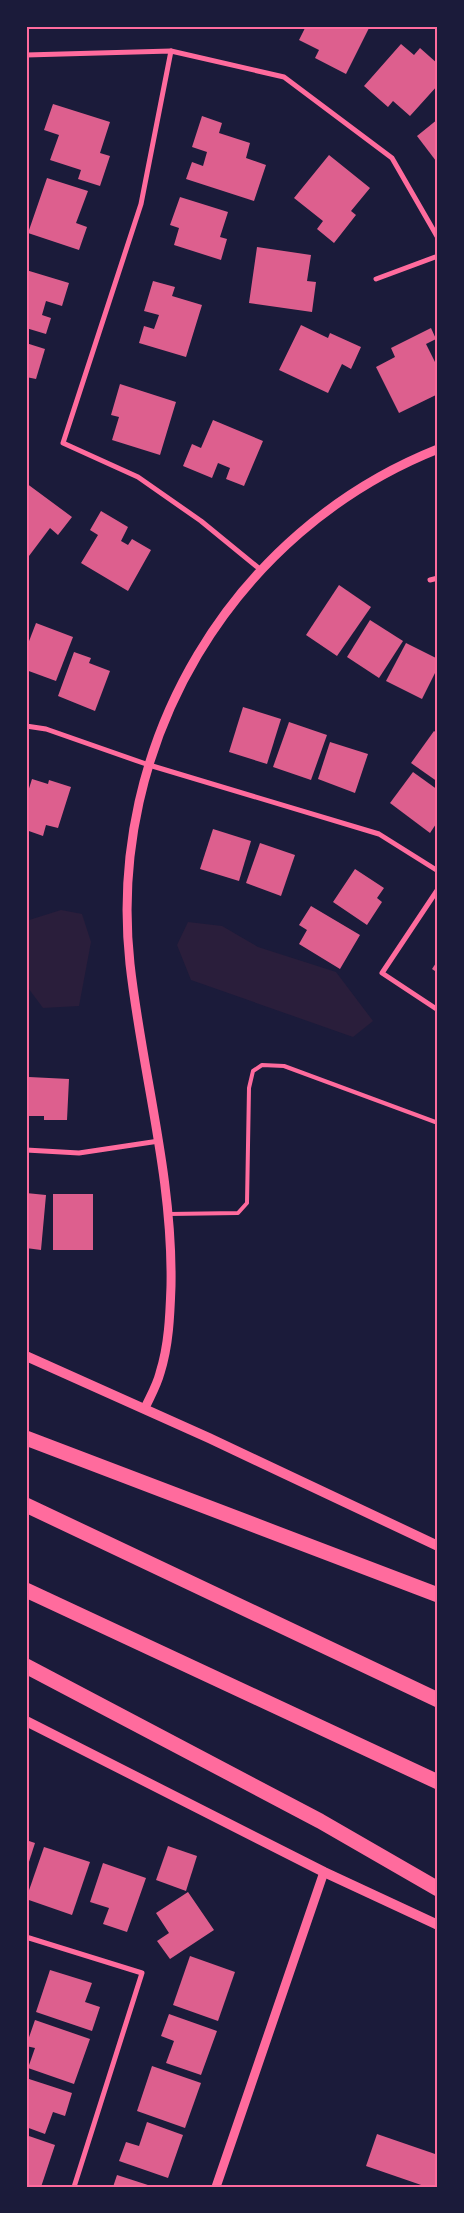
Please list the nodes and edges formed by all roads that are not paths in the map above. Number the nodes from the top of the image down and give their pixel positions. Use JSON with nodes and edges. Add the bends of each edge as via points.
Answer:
{"nodes":[{"id":1,"x":171,"y":51,"type":"junction"},
{"id":2,"x":26,"y":55,"type":"edge"},
{"id":3,"x":438,"y":238,"type":"edge"},
{"id":4,"x":438,"y":256,"type":"edge"},
{"id":5,"x":376,"y":279,"type":"dead end"},
{"id":6,"x":438,"y":449,"type":"edge"},
{"id":7,"x":262,"y":570,"type":"junction"},
{"id":8,"x":438,"y":578,"type":"edge"},
{"id":9,"x":430,"y":580,"type":"dead end"},
{"id":10,"x":26,"y":726,"type":"edge"},
{"id":11,"x":149,"y":766,"type":"junction"},
{"id":12,"x":438,"y":871,"type":"edge"},
{"id":13,"x":438,"y":889,"type":"edge"},
{"id":14,"x":438,"y":1010,"type":"edge"},
{"id":15,"x":438,"y":1123,"type":"edge"},
{"id":16,"x":159,"y":1141,"type":"junction"},
{"id":17,"x":26,"y":1150,"type":"edge"},
{"id":18,"x":168,"y":1214,"type":"junction"},
{"id":19,"x":26,"y":1356,"type":"edge"},
{"id":20,"x":145,"y":1408,"type":"junction"},
{"id":21,"x":26,"y":1438,"type":"edge"},
{"id":22,"x":26,"y":1505,"type":"edge"},
{"id":23,"x":438,"y":1546,"type":"edge"},
{"id":24,"x":26,"y":1590,"type":"edge"},
{"id":25,"x":438,"y":1595,"type":"edge"},
{"id":26,"x":26,"y":1666,"type":"edge"},
{"id":27,"x":438,"y":1700,"type":"edge"},
{"id":28,"x":26,"y":1721,"type":"edge"},
{"id":29,"x":438,"y":1782,"type":"edge"},
{"id":30,"x":324,"y":1872,"type":"junction"},
{"id":31,"x":438,"y":1889,"type":"edge"},
{"id":32,"x":438,"y":1925,"type":"edge"},
{"id":33,"x":26,"y":1937,"type":"edge"},
{"id":34,"x":74,"y":2187,"type":"edge"},
{"id":35,"x":216,"y":2187,"type":"edge"}],
"edges":[{"from":1,"to":2,"type":"street"},
{"from":1,"to":3,"type":"street","via":[[284,77],[392,158]]},
{"from":1,"to":7,"type":"street","via":[[141,204],[63,443],[138,476]]},
{"from":4,"to":5,"type":"street"},
{"from":6,"to":7,"type":"street","via":[[350,494],[287,543]]},
{"from":7,"to":11,"type":"street","via":[[225,614],[186,673],[168,709]]},
{"from":8,"to":9,"type":"street"},
{"from":10,"to":11,"type":"street","via":[[46,729]]},
{"from":11,"to":12,"type":"street","via":[[379,834]]},
{"from":11,"to":16,"type":"street","via":[[130,852],[126,920],[130,966]]},
{"from":13,"to":14,"type":"street","via":[[382,973]]},
{"from":15,"to":18,"type":"lane","via":[[284,1066],[262,1065],[253,1071],[249,1088],[247,1203],[238,1213]]},
{"from":16,"to":17,"type":"street","via":[[79,1153]]},
{"from":16,"to":18,"type":"street"},
{"from":18,"to":20,"type":"street","via":[[172,1246],[167,1342],[159,1377]]},
{"from":19,"to":20,"type":"main road"},
{"from":20,"to":23,"type":"main road"},
{"from":21,"to":25,"type":"highway"},
{"from":22,"to":27,"type":"highway"},
{"from":24,"to":29,"type":"highway"},
{"from":26,"to":31,"type":"highway","via":[[320,1821]]},
{"from":28,"to":30,"type":"main road"},
{"from":30,"to":32,"type":"main road"},
{"from":30,"to":35,"type":"street"},
{"from":33,"to":34,"type":"street","via":[[142,1973]]}]}
